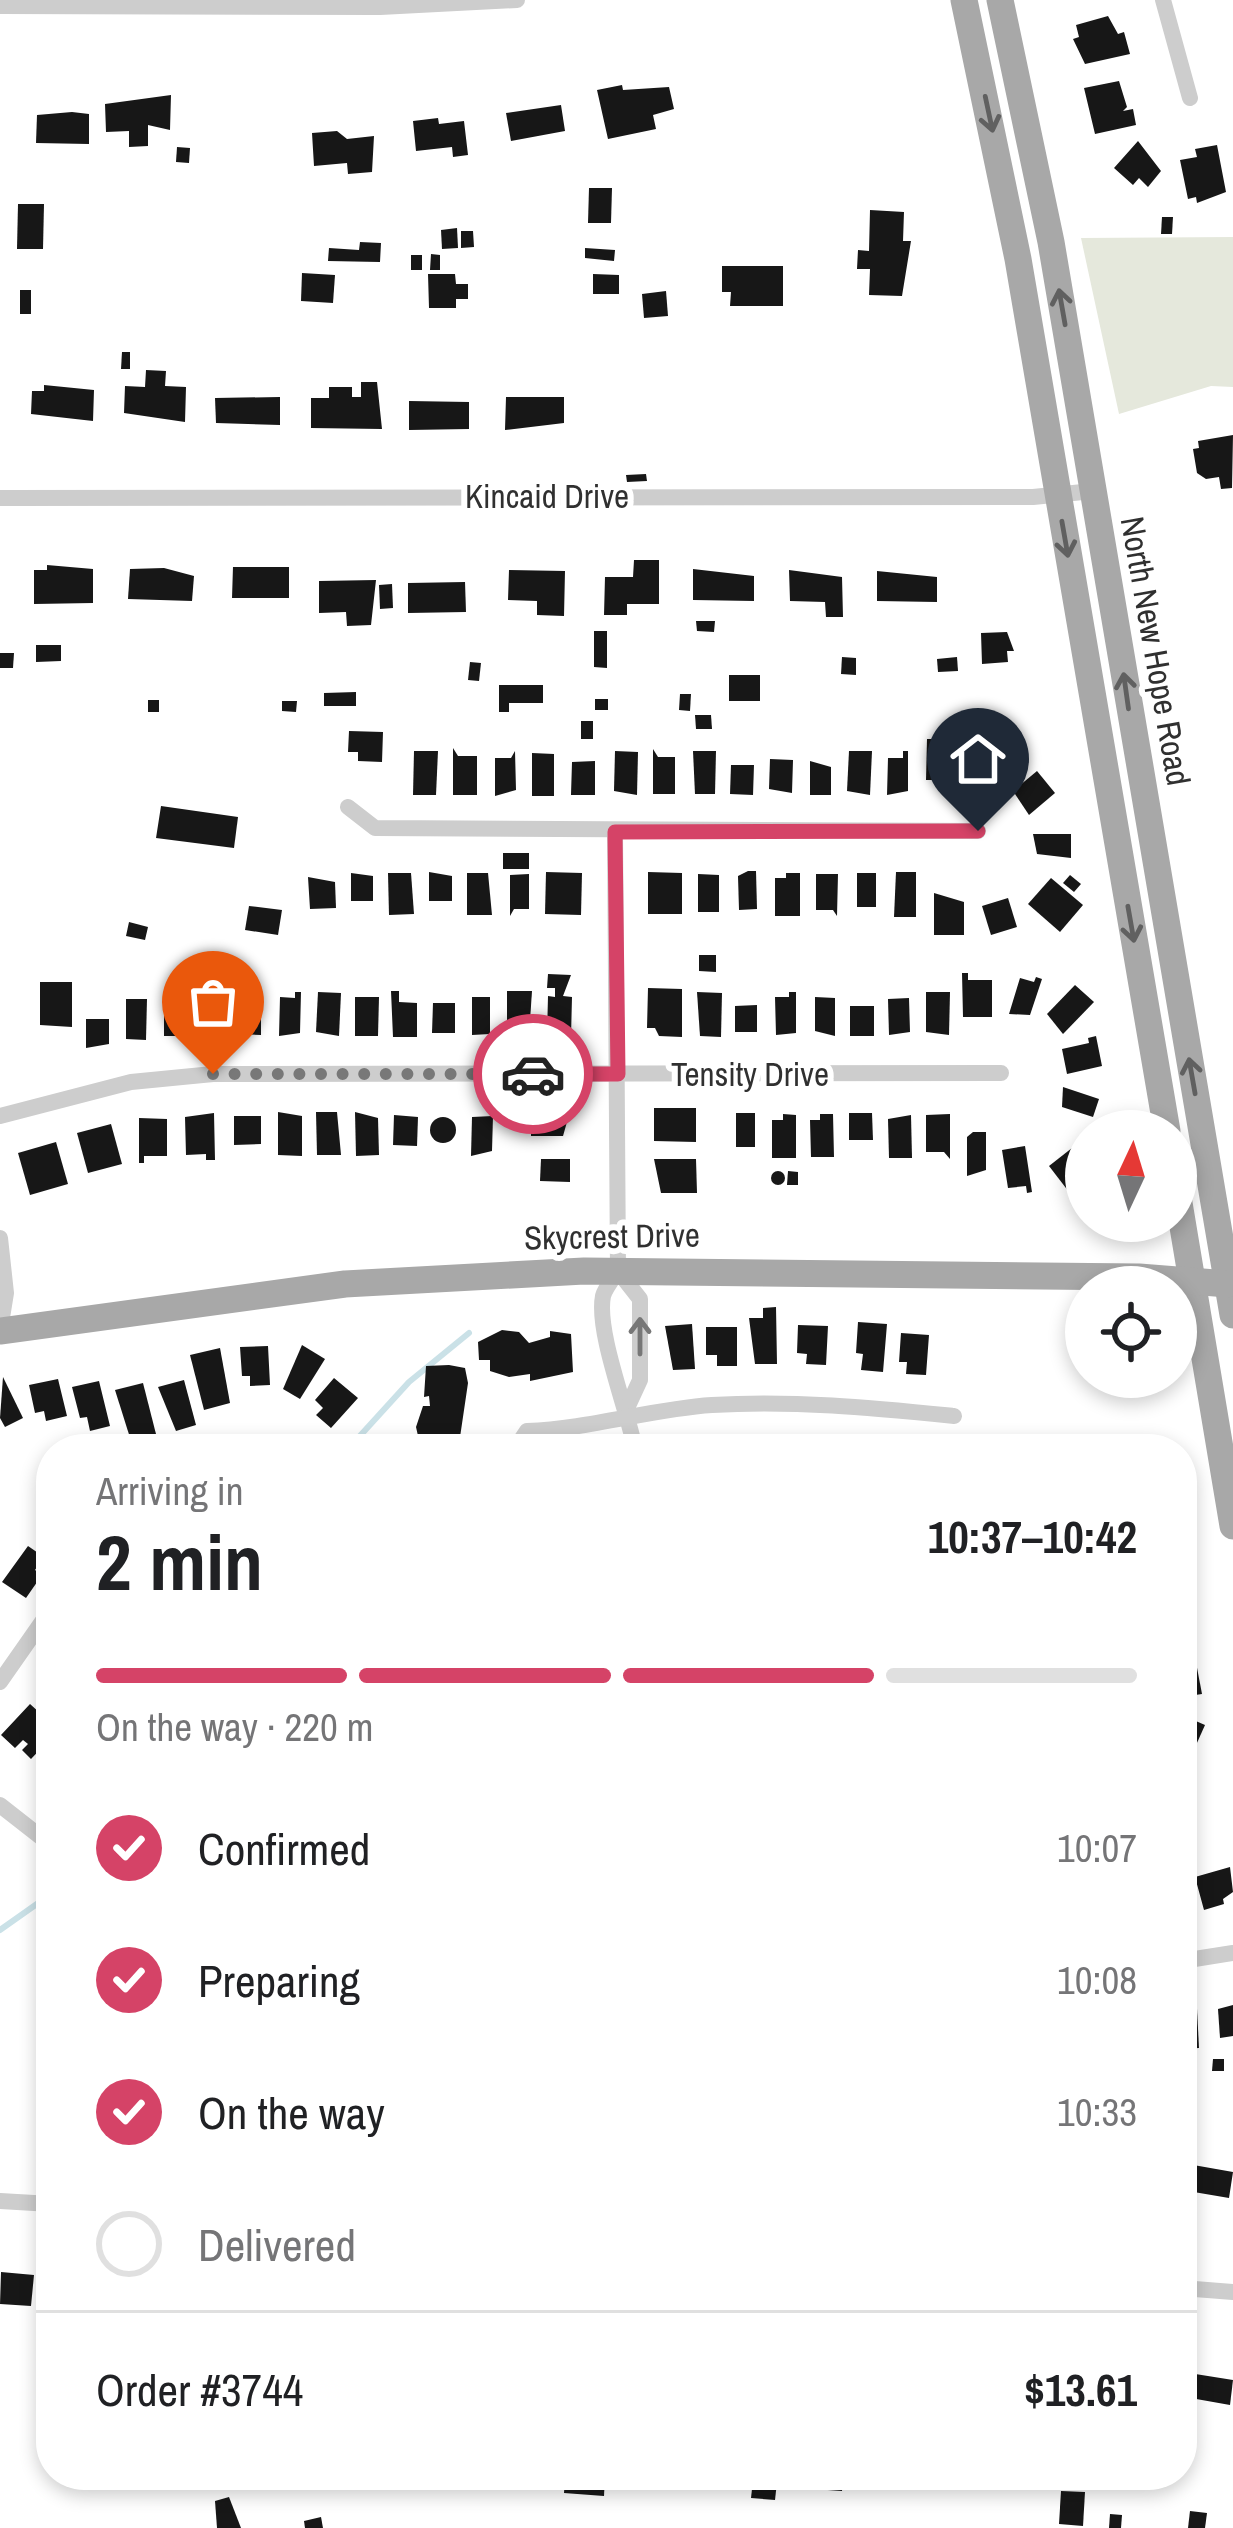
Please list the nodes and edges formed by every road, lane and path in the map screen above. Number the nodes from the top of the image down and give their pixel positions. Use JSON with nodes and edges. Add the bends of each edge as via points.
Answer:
{"nodes":[{"id":1,"x":517,"y":0,"type":"edge"},
{"id":2,"x":964,"y":0,"type":"edge"},
{"id":3,"x":1000,"y":0,"type":"edge"},
{"id":4,"x":1163,"y":0,"type":"edge"},
{"id":5,"x":0,"y":6,"type":"edge"},
{"id":6,"x":1190,"y":98,"type":"dead end"},
{"id":7,"x":1093,"y":491,"type":"junction"},
{"id":8,"x":1058,"y":495,"type":"junction"},
{"id":9,"x":0,"y":498,"type":"edge"},
{"id":10,"x":348,"y":807,"type":"dead end"},
{"id":11,"x":978,"y":831,"type":"dead end"},
{"id":12,"x":615,"y":832,"type":"junction"},
{"id":13,"x":1001,"y":1072,"type":"dead end"},
{"id":14,"x":618,"y":1074,"type":"junction"},
{"id":15,"x":1163,"y":1110,"type":"edge"},
{"id":16,"x":0,"y":1116,"type":"edge"},
{"id":17,"x":0,"y":1238,"type":"edge"},
{"id":18,"x":618,"y":1270,"type":"junction"},
{"id":19,"x":1065,"y":1277,"type":"edge"},
{"id":20,"x":1197,"y":1280,"type":"edge"},
{"id":21,"x":1228,"y":1284,"type":"junction"},
{"id":22,"x":1197,"y":1314,"type":"edge"},
{"id":23,"x":1233,"y":1315,"type":"edge"},
{"id":24,"x":0,"y":1330,"type":"edge"},
{"id":25,"x":629,"y":1413,"type":"junction"},
{"id":26,"x":954,"y":1416,"type":"dead end"},
{"id":27,"x":525,"y":1434,"type":"edge"},
{"id":28,"x":632,"y":1434,"type":"edge"},
{"id":29,"x":1233,"y":1526,"type":"edge"},
{"id":30,"x":36,"y":1630,"type":"edge"},
{"id":31,"x":0,"y":1682,"type":"edge"},
{"id":32,"x":0,"y":1805,"type":"edge"},
{"id":33,"x":36,"y":1833,"type":"edge"},
{"id":34,"x":1233,"y":1953,"type":"edge"},
{"id":35,"x":1197,"y":1959,"type":"edge"},
{"id":36,"x":0,"y":2200,"type":"edge"},
{"id":37,"x":36,"y":2203,"type":"edge"},
{"id":38,"x":1197,"y":2289,"type":"edge"},
{"id":39,"x":1233,"y":2292,"type":"edge"}],
"edges":[{"from":1,"to":5,"type":"street"},
{"from":2,"to":8,"type":"main road","one_way":true},
{"from":7,"to":3,"type":"main road","name":"North New Hope Road","one_way":true},
{"from":4,"to":6,"type":"street"},
{"from":7,"to":8,"type":"street","name":"Kincaid Drive"},
{"from":21,"to":7,"type":"main road","name":"North New Hope Road","one_way":true},
{"from":8,"to":9,"type":"street","name":"Kincaid Drive"},
{"from":8,"to":15,"type":"main road","one_way":true},
{"from":10,"to":12,"type":"street","via":[[375,828]]},
{"from":11,"to":12,"type":"street"},
{"from":12,"to":14,"type":"street"},
{"from":13,"to":14,"type":"street","name":"Tensity Drive"},
{"from":14,"to":16,"type":"street","name":"Tensity Drive","via":[[177,1076]]},
{"from":14,"to":18,"type":"street"},
{"from":17,"to":24,"type":"street"},
{"from":18,"to":19,"type":"main road","name":"Skycrest Drive"},
{"from":18,"to":24,"type":"main road","name":"Skycrest Drive","via":[[346,1284]]},
{"from":18,"to":25,"type":"street","via":[[603,1296],[616,1385]]},
{"from":25,"to":18,"type":"street","one_way":true,"via":[[640,1380],[640,1299]]},
{"from":20,"to":21,"type":"main road","name":"Skycrest Drive"},
{"from":21,"to":23,"type":"main road","name":"North New Hope Road"},
{"from":22,"to":29,"type":"main road"},
{"from":25,"to":26,"type":"street","via":[[810,1402]]},
{"from":25,"to":27,"type":"street"},
{"from":25,"to":28,"type":"street"},
{"from":30,"to":31,"type":"street"},
{"from":32,"to":33,"type":"street"},
{"from":34,"to":35,"type":"street"},
{"from":36,"to":37,"type":"street"},
{"from":38,"to":39,"type":"street"}]}
